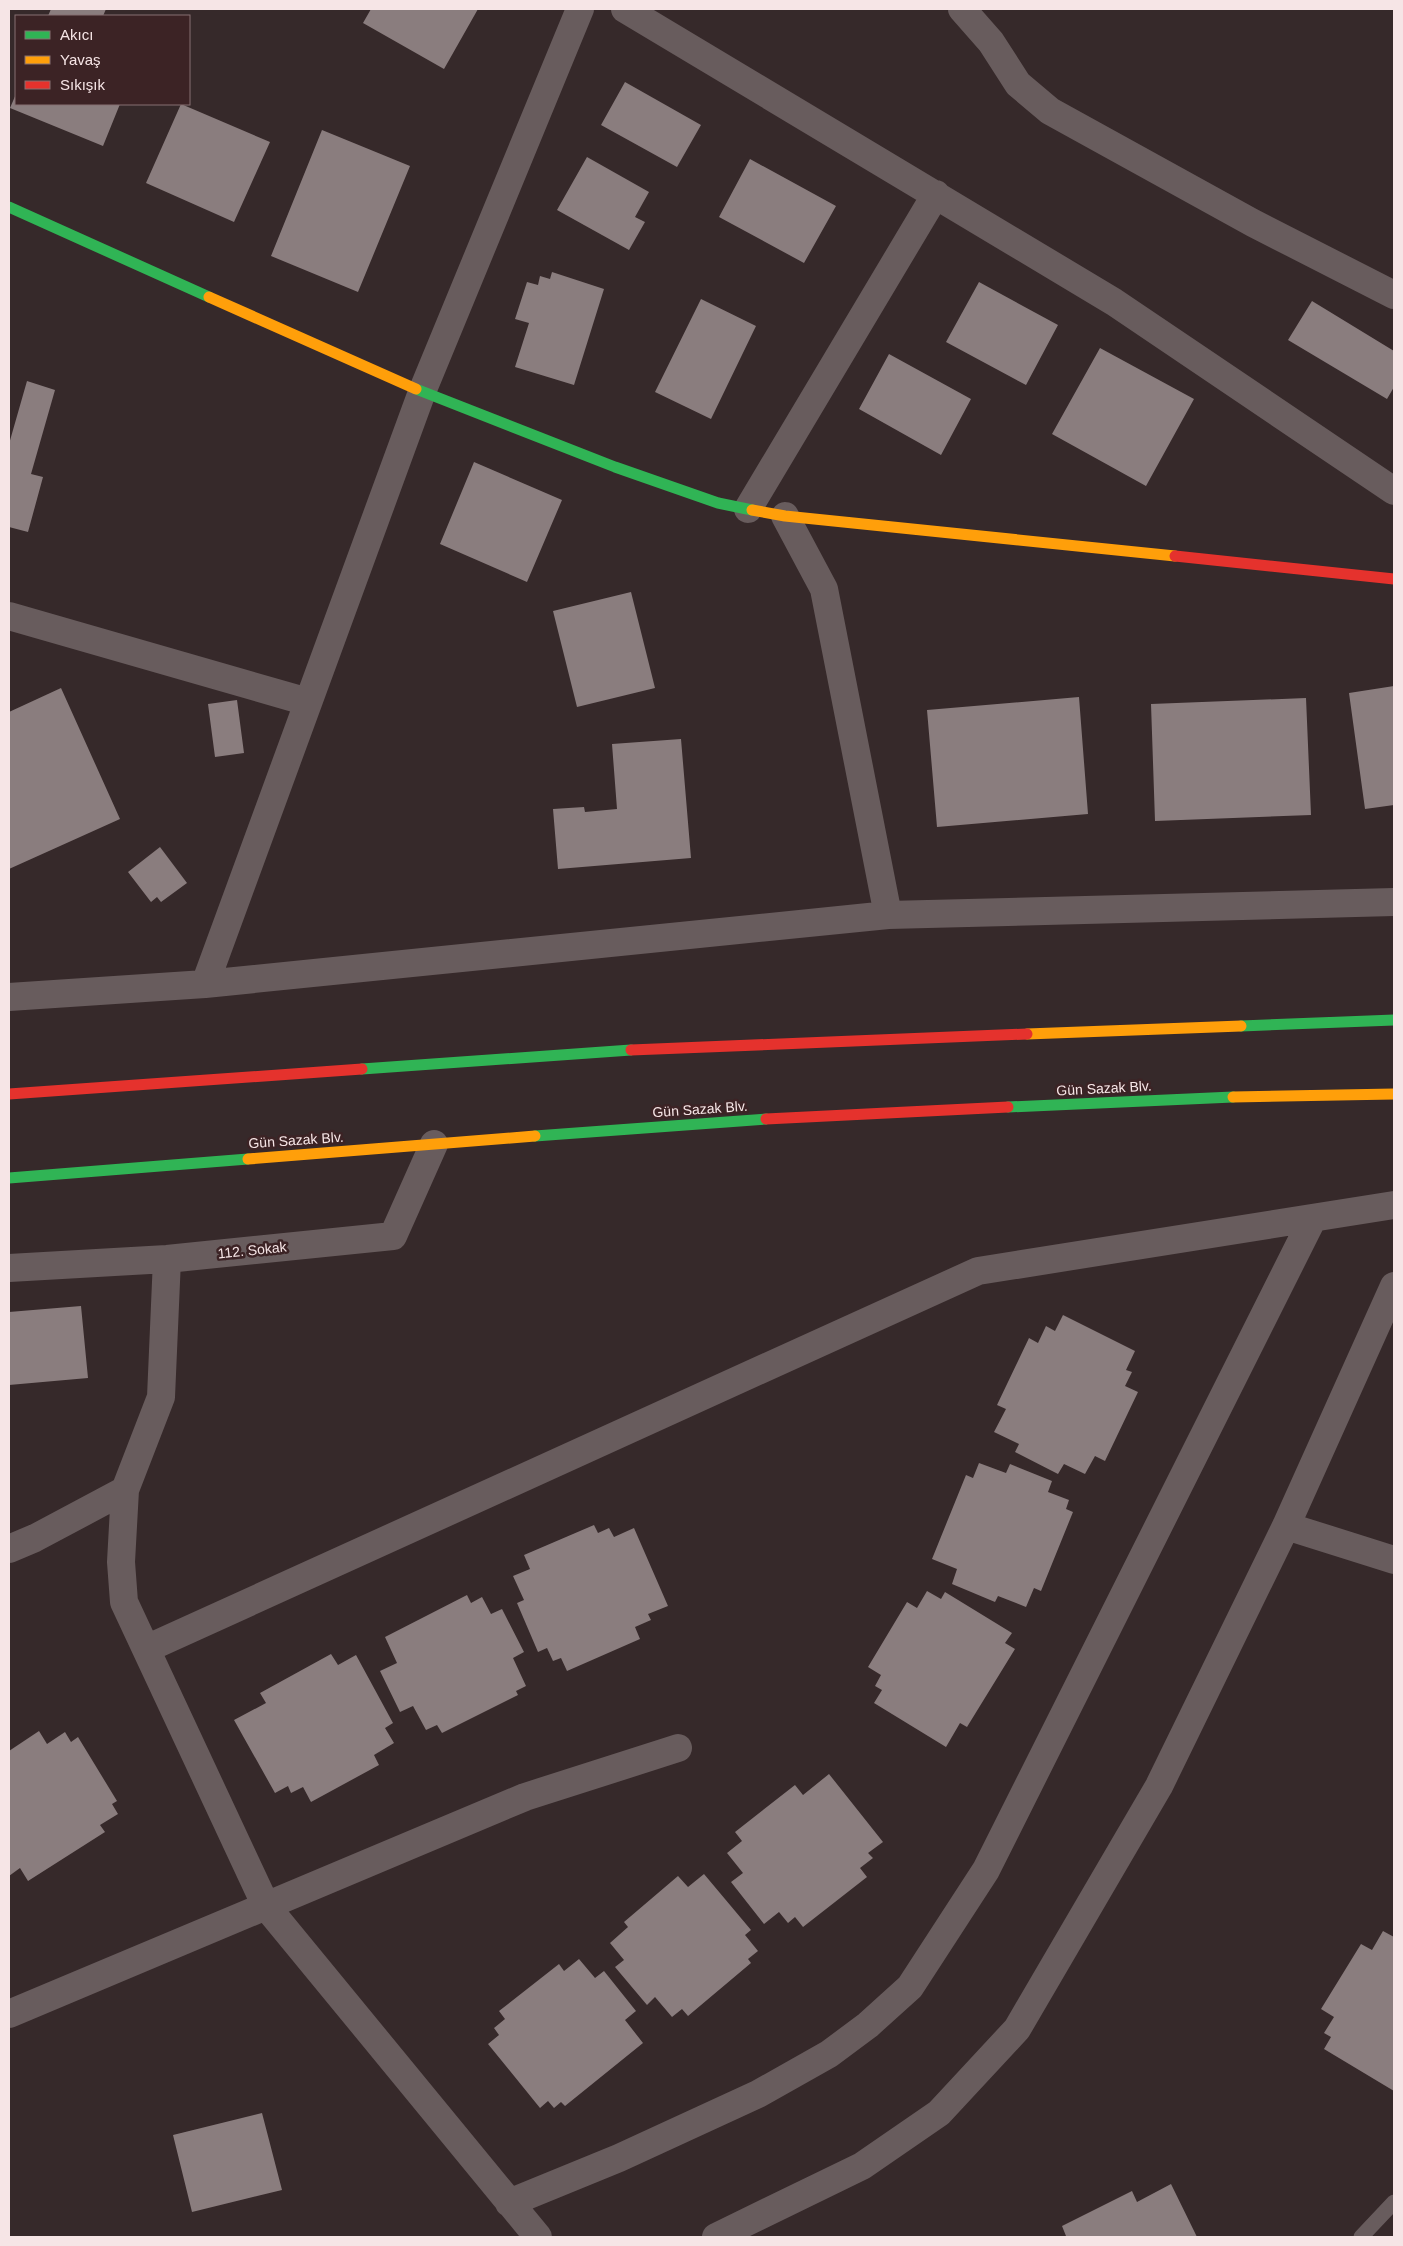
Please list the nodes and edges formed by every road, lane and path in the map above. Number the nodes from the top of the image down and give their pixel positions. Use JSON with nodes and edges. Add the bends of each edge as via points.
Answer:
{"nodes":[{"id":1,"x":580,"y":9,"type":"edge"},
{"id":2,"x":625,"y":9,"type":"edge"},
{"id":3,"x":962,"y":9,"type":"edge"},
{"id":4,"x":936,"y":194,"type":"junction"},
{"id":5,"x":9,"y":207,"type":"edge"},
{"id":6,"x":1394,"y":295,"type":"edge"},
{"id":7,"x":422,"y":392,"type":"junction"},
{"id":8,"x":1394,"y":491,"type":"edge"},
{"id":9,"x":748,"y":509,"type":"junction"},
{"id":10,"x":786,"y":516,"type":"junction"},
{"id":11,"x":1394,"y":579,"type":"edge"},
{"id":12,"x":9,"y":616,"type":"edge"},
{"id":13,"x":308,"y":702,"type":"junction"},
{"id":14,"x":1394,"y":902,"type":"edge"},
{"id":15,"x":888,"y":915,"type":"junction"},
{"id":16,"x":205,"y":984,"type":"junction"},
{"id":17,"x":9,"y":997,"type":"edge"},
{"id":18,"x":1394,"y":1020,"type":"edge"},
{"id":19,"x":9,"y":1094,"type":"edge"},
{"id":20,"x":1394,"y":1094,"type":"edge"},
{"id":21,"x":434,"y":1144,"type":"junction"},
{"id":22,"x":9,"y":1178,"type":"edge"},
{"id":23,"x":1394,"y":1205,"type":"edge"},
{"id":24,"x":1313,"y":1218,"type":"junction"},
{"id":25,"x":167,"y":1259,"type":"junction"},
{"id":26,"x":9,"y":1268,"type":"edge"},
{"id":27,"x":1394,"y":1286,"type":"edge"},
{"id":28,"x":126,"y":1490,"type":"junction"},
{"id":29,"x":1286,"y":1526,"type":"junction"},
{"id":30,"x":9,"y":1549,"type":"edge"},
{"id":31,"x":1394,"y":1560,"type":"edge"},
{"id":32,"x":146,"y":1649,"type":"junction"},
{"id":33,"x":678,"y":1748,"type":"dead end"},
{"id":34,"x":266,"y":1906,"type":"junction"},
{"id":35,"x":9,"y":2014,"type":"edge"},
{"id":36,"x":1394,"y":2202,"type":"edge"},
{"id":37,"x":510,"y":2203,"type":"junction"},
{"id":38,"x":538,"y":2237,"type":"edge"},
{"id":39,"x":716,"y":2237,"type":"edge"},
{"id":40,"x":1361,"y":2237,"type":"edge"}],
"edges":[{"from":1,"to":7,"type":"street"},
{"from":2,"to":4,"type":"street"},
{"from":3,"to":6,"type":"street","via":[[992,42],[1018,84],[1050,111],[1254,223]]},
{"from":4,"to":8,"type":"street","via":[[1114,302]]},
{"from":4,"to":9,"type":"street"},
{"from":5,"to":7,"type":"main road"},
{"from":7,"to":9,"type":"main road","via":[[615,467],[718,503]]},
{"from":7,"to":13,"type":"street"},
{"from":9,"to":10,"type":"main road"},
{"from":10,"to":11,"type":"main road"},
{"from":10,"to":15,"type":"street","via":[[824,589]]},
{"from":12,"to":13,"type":"street"},
{"from":13,"to":16,"type":"street"},
{"from":14,"to":15,"type":"street"},
{"from":15,"to":16,"type":"street"},
{"from":16,"to":17,"type":"street"},
{"from":18,"to":19,"type":"main road","via":[[626,1050]]},
{"from":20,"to":21,"type":"main road","name":"Gün Sazak Blv.","via":[[1218,1097],[710,1122]]},
{"from":21,"to":22,"type":"main road","name":"Gün Sazak Blv."},
{"from":21,"to":25,"type":"street","name":"112. Sokak","via":[[394,1236]]},
{"from":23,"to":24,"type":"street"},
{"from":24,"to":32,"type":"street","via":[[978,1271]]},
{"from":24,"to":37,"type":"street","via":[[986,1870],[910,1987],[868,2025],[828,2054],[758,2094],[619,2158]]},
{"from":25,"to":26,"type":"street","name":"112. Sokak"},
{"from":25,"to":28,"type":"street","via":[[160,1397]]},
{"from":27,"to":29,"type":"street"},
{"from":28,"to":30,"type":"street"},
{"from":28,"to":32,"type":"street","via":[[121,1562],[124,1602]]},
{"from":29,"to":31,"type":"street"},
{"from":29,"to":39,"type":"street","via":[[1159,1786],[1017,2029],[939,2112],[862,2166]]},
{"from":32,"to":34,"type":"street"},
{"from":33,"to":34,"type":"street","via":[[525,1797]]},
{"from":34,"to":35,"type":"street"},
{"from":34,"to":37,"type":"street"},
{"from":36,"to":40,"type":"lane"},
{"from":37,"to":38,"type":"street"}]}
